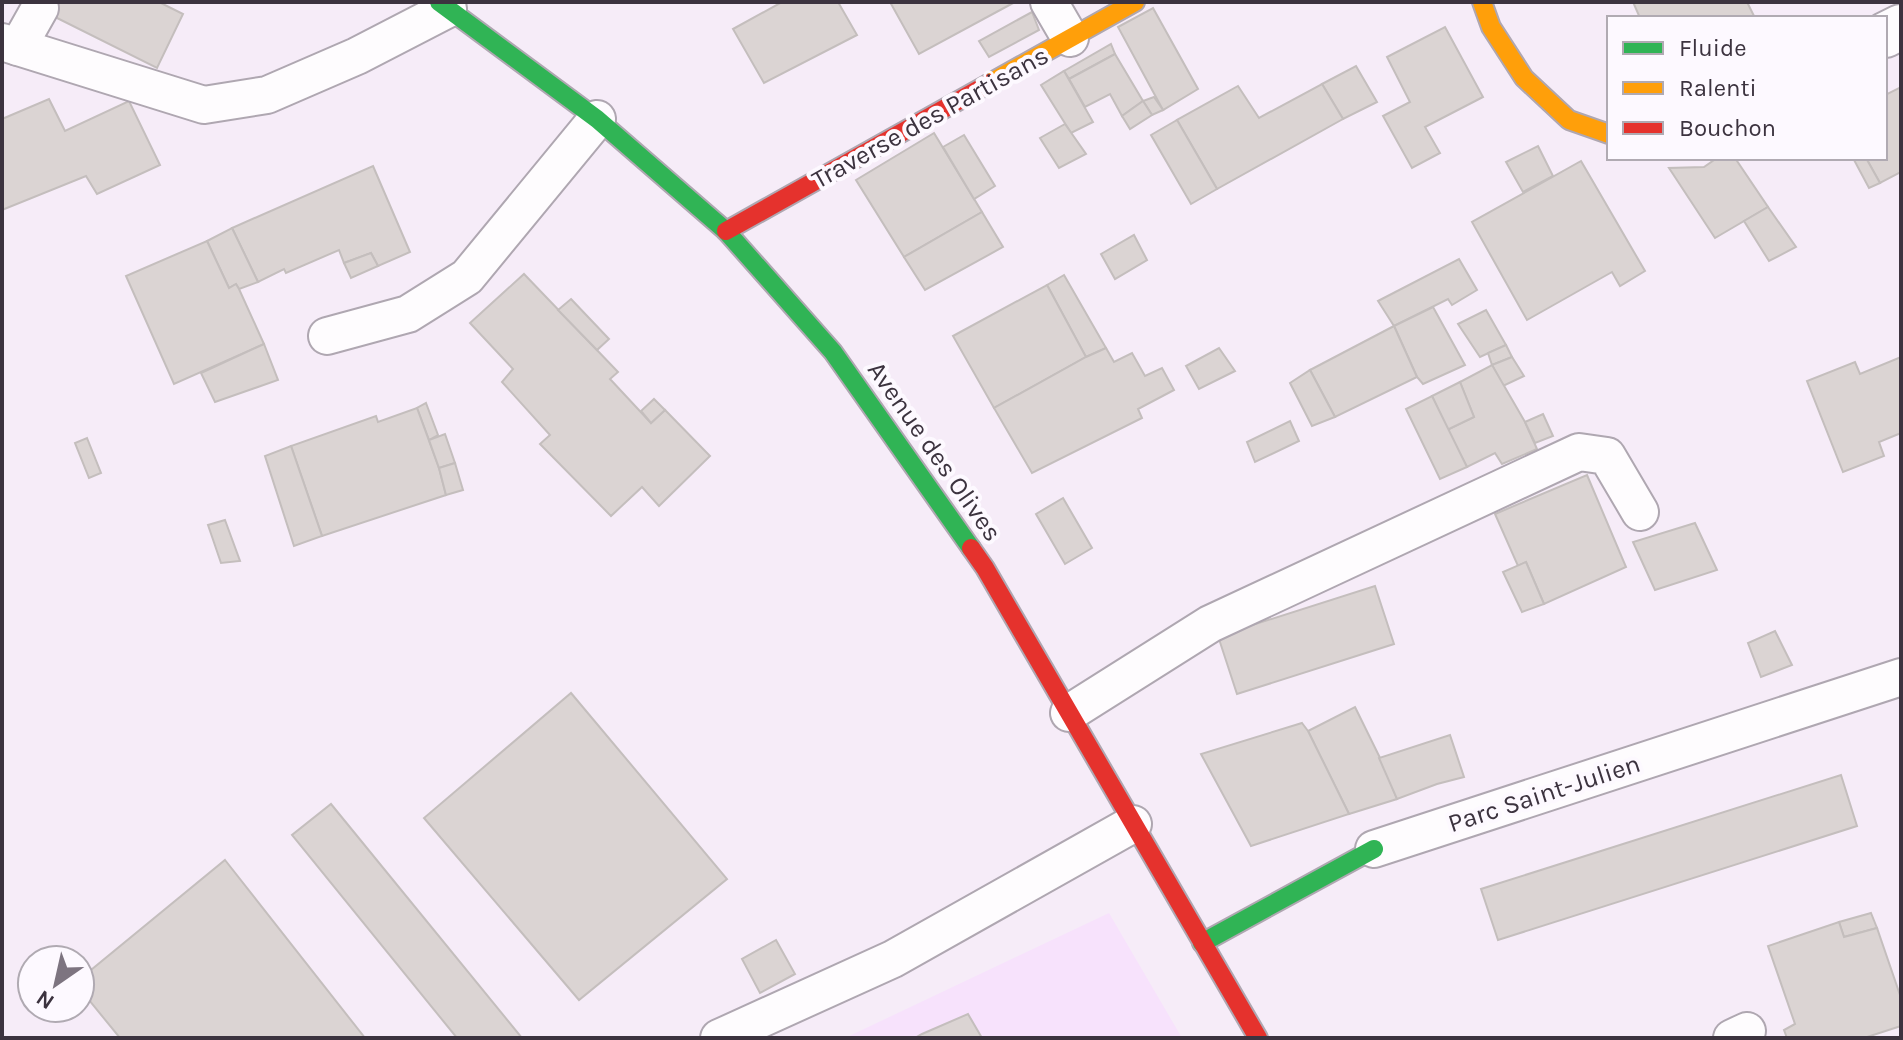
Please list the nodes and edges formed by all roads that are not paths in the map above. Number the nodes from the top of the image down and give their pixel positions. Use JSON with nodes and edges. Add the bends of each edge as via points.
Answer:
{"nodes":[{"id":1,"x":1049,"y":2,"type":"edge"},
{"id":2,"x":1135,"y":2,"type":"edge"},
{"id":3,"x":1482,"y":2,"type":"edge"},
{"id":4,"x":443,"y":5,"type":"edge"},
{"id":5,"x":40,"y":8,"type":"dead end"},
{"id":6,"x":1070,"y":38,"type":"junction"},
{"id":7,"x":10,"y":44,"type":"edge"},
{"id":8,"x":597,"y":119,"type":"junction"},
{"id":9,"x":1607,"y":133,"type":"edge"},
{"id":10,"x":726,"y":231,"type":"junction"},
{"id":11,"x":327,"y":336,"type":"dead end"},
{"id":12,"x":1640,"y":512,"type":"dead end"},
{"id":13,"x":1901,"y":677,"type":"edge"},
{"id":14,"x":1069,"y":713,"type":"junction"},
{"id":15,"x":1133,"y":824,"type":"junction"},
{"id":16,"x":1374,"y":849,"type":"joint"},
{"id":17,"x":1202,"y":943,"type":"junction"},
{"id":18,"x":719,"y":1038,"type":"edge"},
{"id":19,"x":1258,"y":1038,"type":"edge"}],
"edges":[{"from":1,"to":6,"type":"lane"},
{"from":2,"to":6,"type":"main road","name":"Traverse des Partisans"},
{"from":3,"to":9,"type":"main road","via":[[1491,27],[1524,78],[1569,120]]},
{"from":4,"to":7,"type":"lane","via":[[357,56],[267,95],[204,105]]},
{"from":4,"to":8,"type":"main road","name":"Avenue des Olives"},
{"from":5,"to":7,"type":"lane"},
{"from":6,"to":10,"type":"main road","name":"Traverse des Partisans"},
{"from":8,"to":10,"type":"main road","name":"Avenue des Olives"},
{"from":8,"to":11,"type":"lane","via":[[467,277],[408,314]]},
{"from":10,"to":14,"type":"main road","name":"Avenue des Olives","via":[[833,352],[985,568]]},
{"from":12,"to":14,"type":"lane","via":[[1607,456],[1579,452],[1210,624]]},
{"from":13,"to":16,"type":"lane","name":"Parc Saint-Julien"},
{"from":14,"to":15,"type":"main road","name":"Avenue des Olives"},
{"from":15,"to":17,"type":"main road","name":"Avenue des Olives"},
{"from":15,"to":18,"type":"lane","via":[[893,959]]},
{"from":16,"to":17,"type":"main road","name":"Parc Saint-Julien"},
{"from":17,"to":19,"type":"main road","name":"Avenue des Olives"}]}
